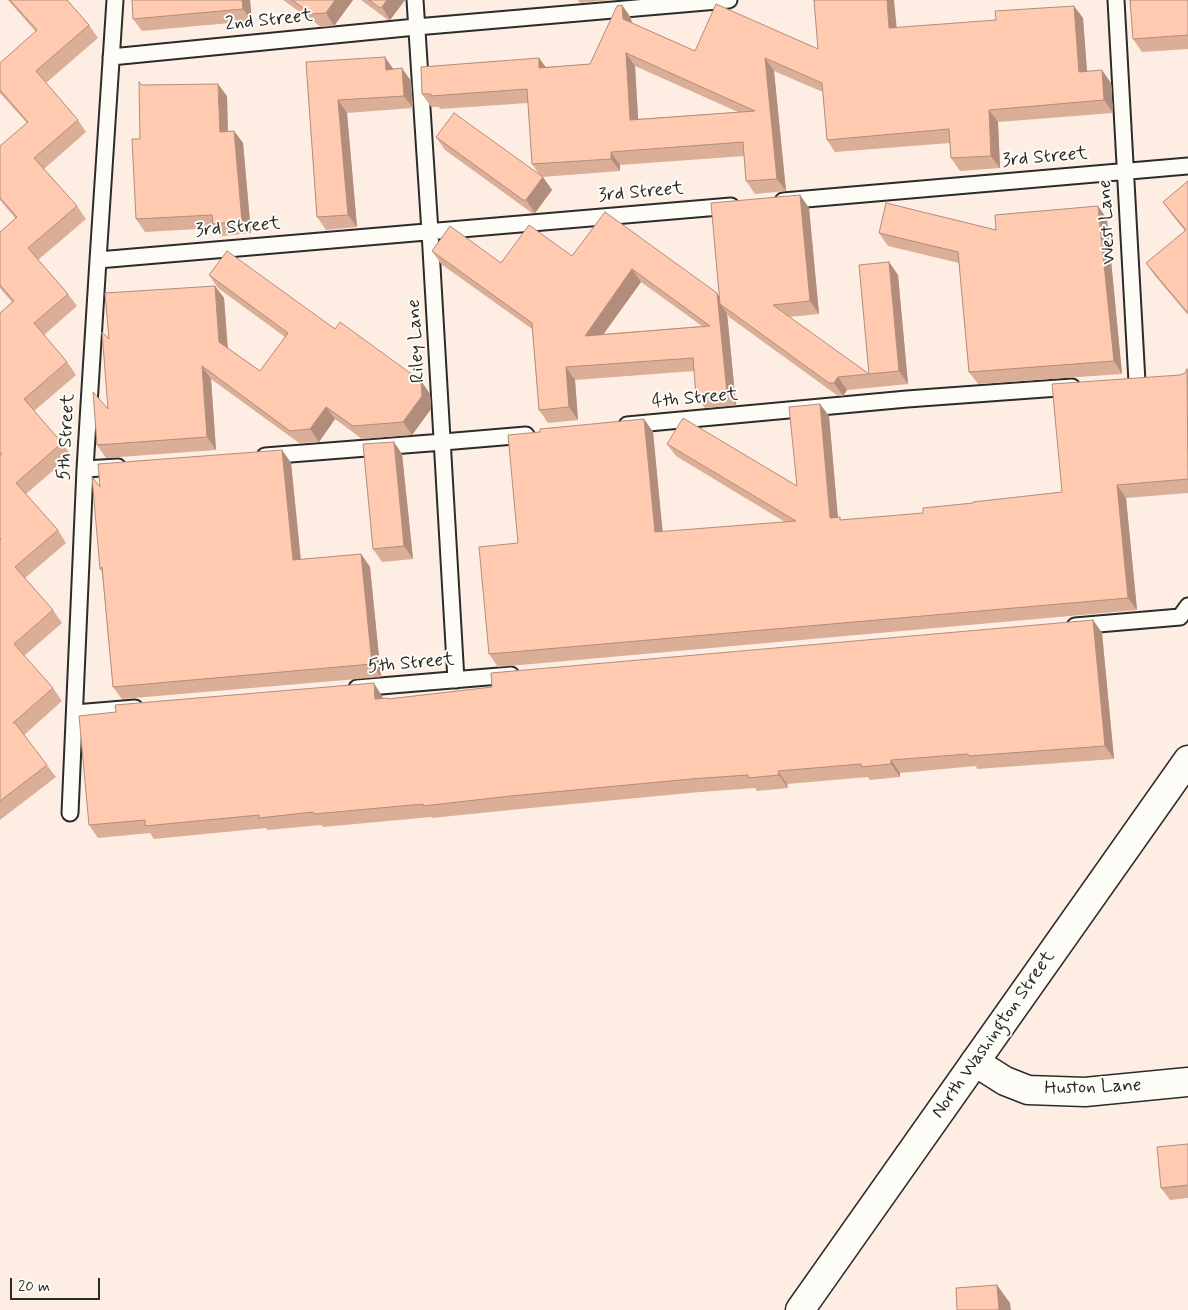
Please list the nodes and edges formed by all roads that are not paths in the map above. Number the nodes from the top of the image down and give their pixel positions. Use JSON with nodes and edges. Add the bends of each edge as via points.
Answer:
{"nodes":[{"id":1,"x":115,"y":0,"type":"edge"},
{"id":2,"x":415,"y":0,"type":"edge"},
{"id":3,"x":729,"y":0,"type":"edge"},
{"id":4,"x":1116,"y":0,"type":"edge"},
{"id":5,"x":416,"y":27,"type":"junction"},
{"id":6,"x":111,"y":57,"type":"junction"},
{"id":7,"x":1188,"y":166,"type":"edge"},
{"id":8,"x":1126,"y":171,"type":"junction"},
{"id":9,"x":768,"y":202,"type":"edge"},
{"id":10,"x":748,"y":204,"type":"edge"},
{"id":11,"x":430,"y":232,"type":"junction"},
{"id":12,"x":98,"y":260,"type":"junction"},
{"id":13,"x":1154,"y":380,"type":"edge"},
{"id":14,"x":1089,"y":386,"type":"edge"},
{"id":15,"x":611,"y":427,"type":"edge"},
{"id":16,"x":542,"y":433,"type":"edge"},
{"id":17,"x":443,"y":442,"type":"junction"},
{"id":18,"x":254,"y":456,"type":"edge"},
{"id":19,"x":135,"y":465,"type":"edge"},
{"id":20,"x":86,"y":469,"type":"junction"},
{"id":21,"x":1188,"y":606,"type":"edge"},
{"id":22,"x":1061,"y":627,"type":"edge"},
{"id":23,"x":526,"y":674,"type":"edge"},
{"id":24,"x":456,"y":680,"type":"junction"},
{"id":25,"x":339,"y":690,"type":"edge"},
{"id":26,"x":153,"y":706,"type":"edge"},
{"id":27,"x":75,"y":713,"type":"junction"},
{"id":28,"x":1188,"y":760,"type":"edge"},
{"id":29,"x":70,"y":813,"type":"dead end"},
{"id":30,"x":975,"y":1062,"type":"junction"},
{"id":31,"x":1188,"y":1082,"type":"edge"},
{"id":32,"x":800,"y":1310,"type":"edge"}],
"edges":[{"from":1,"to":6,"type":"lane","name":"5th Street"},
{"from":2,"to":5,"type":"lane","name":"Riley Lane"},
{"from":3,"to":5,"type":"lane","name":"2nd Street"},
{"from":4,"to":8,"type":"lane","name":"West Lane"},
{"from":5,"to":6,"type":"lane","name":"2nd Street"},
{"from":5,"to":11,"type":"lane","name":"Riley Lane"},
{"from":6,"to":12,"type":"lane","name":"5th Street"},
{"from":7,"to":8,"type":"lane","name":"3rd Street"},
{"from":8,"to":9,"type":"lane","name":"3rd Street"},
{"from":8,"to":13,"type":"lane","name":"West Lane","via":[[1132,382]]},
{"from":10,"to":11,"type":"lane","name":"3rd Street"},
{"from":11,"to":12,"type":"lane","name":"3rd Street"},
{"from":11,"to":17,"type":"lane","name":"Riley Lane"},
{"from":12,"to":20,"type":"lane","name":"5th Street"},
{"from":14,"to":15,"type":"lane","name":"4th Street","via":[[907,399]]},
{"from":16,"to":17,"type":"lane"},
{"from":17,"to":18,"type":"lane"},
{"from":17,"to":24,"type":"lane","name":"Riley Lane"},
{"from":19,"to":20,"type":"lane"},
{"from":20,"to":27,"type":"lane","name":"5th Street"},
{"from":21,"to":22,"type":"lane","via":[[1180,617]]},
{"from":23,"to":24,"type":"lane","name":"5th Street"},
{"from":24,"to":25,"type":"lane","name":"5th Street"},
{"from":26,"to":27,"type":"lane"},
{"from":27,"to":29,"type":"lane","name":"5th Street"},
{"from":28,"to":30,"type":"main road","name":"North Washington Street"},
{"from":30,"to":31,"type":"main road","name":"Huston Lane","via":[[1005,1081],[1028,1090],[1085,1092]]},
{"from":30,"to":32,"type":"main road","name":"North Washington Street"}]}
